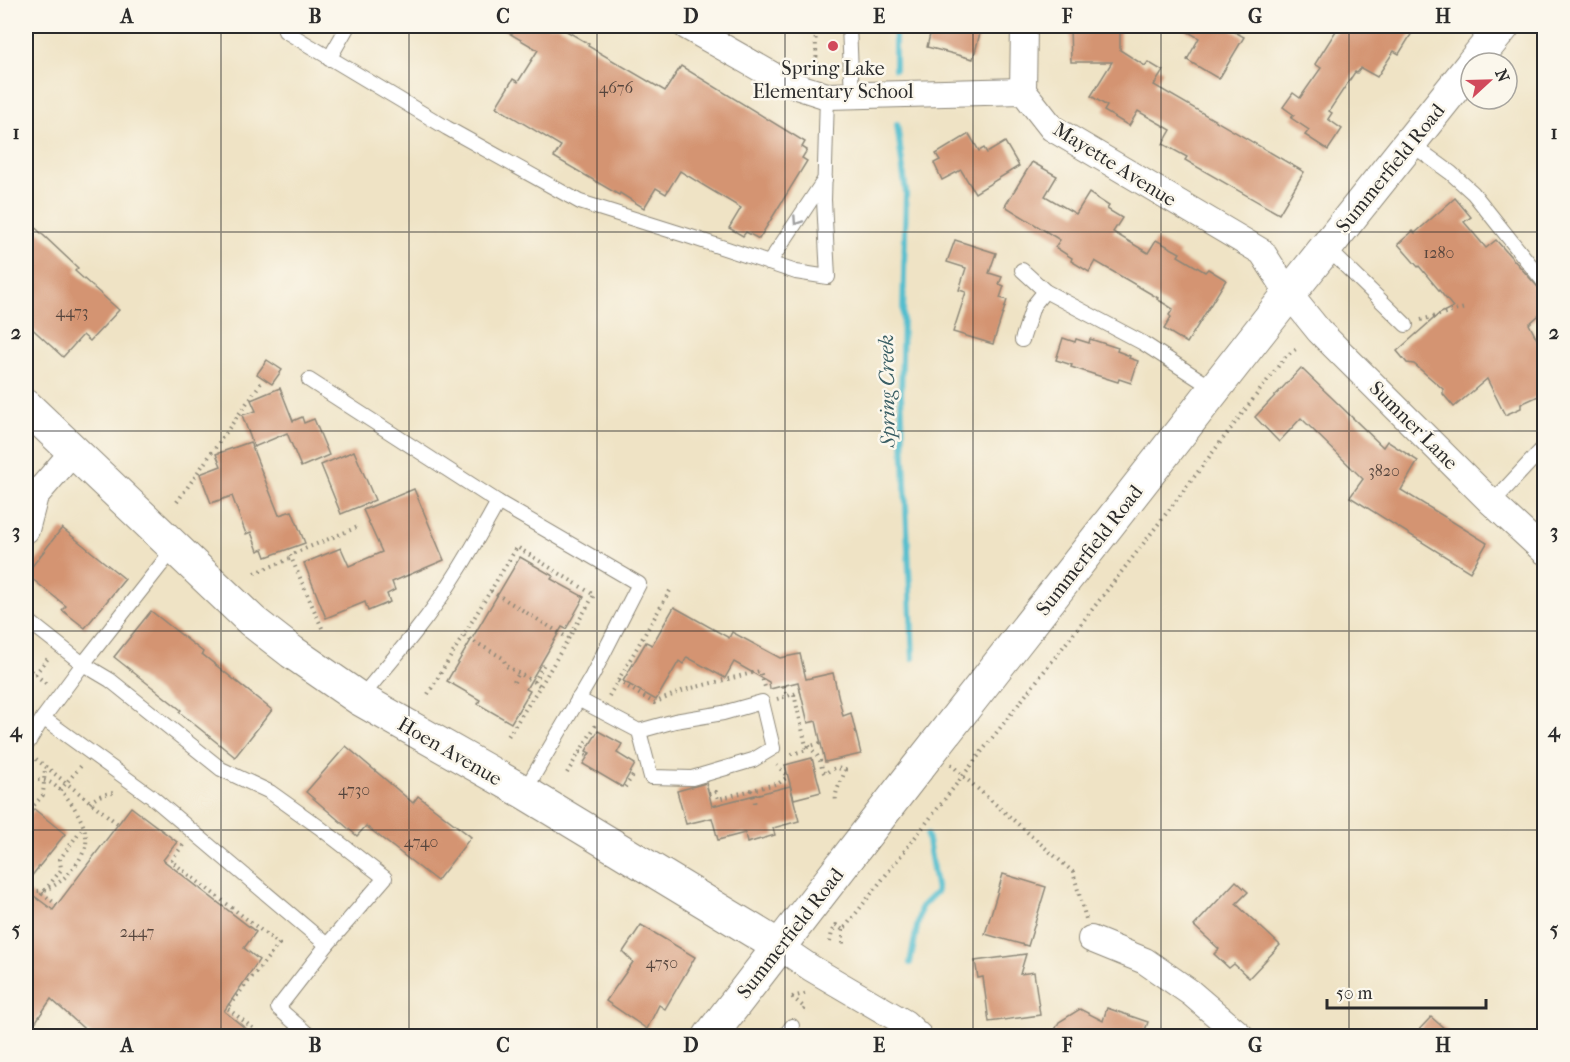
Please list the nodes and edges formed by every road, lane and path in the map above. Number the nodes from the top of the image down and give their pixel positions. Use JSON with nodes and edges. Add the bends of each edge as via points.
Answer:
{"nodes":[{"id":1,"x":288,"y":26,"type":"edge"},
{"id":2,"x":348,"y":26,"type":"edge"},
{"id":3,"x":686,"y":26,"type":"edge"},
{"id":4,"x":815,"y":26,"type":"edge"},
{"id":5,"x":849,"y":26,"type":"edge"},
{"id":6,"x":1024,"y":26,"type":"edge"},
{"id":7,"x":1503,"y":26,"type":"edge"},
{"id":8,"x":1483,"y":51,"type":"edge"},
{"id":9,"x":329,"y":59,"type":"junction"},
{"id":10,"x":817,"y":71,"type":"dead end"},
{"id":11,"x":1459,"y":81,"type":"edge"},
{"id":12,"x":1023,"y":92,"type":"junction"},
{"id":13,"x":839,"y":96,"type":"junction"},
{"id":14,"x":1410,"y":143,"type":"junction"},
{"id":15,"x":825,"y":179,"type":"junction"},
{"id":16,"x":1326,"y":247,"type":"junction"},
{"id":17,"x":769,"y":263,"type":"junction"},
{"id":18,"x":1022,"y":270,"type":"dead end"},
{"id":19,"x":1545,"y":282,"type":"edge"},
{"id":20,"x":1045,"y":291,"type":"junction"},
{"id":21,"x":1289,"y":294,"type":"junction"},
{"id":22,"x":1465,"y":308,"type":"dead end"},
{"id":23,"x":1406,"y":325,"type":"joint"},
{"id":24,"x":1022,"y":340,"type":"dead end"},
{"id":25,"x":1296,"y":349,"type":"dead end"},
{"id":26,"x":309,"y":380,"type":"dead end"},
{"id":27,"x":263,"y":381,"type":"dead end"},
{"id":28,"x":1214,"y":389,"type":"junction"},
{"id":29,"x":26,"y":406,"type":"edge"},
{"id":30,"x":1545,"y":447,"type":"edge"},
{"id":31,"x":73,"y":452,"type":"junction"},
{"id":32,"x":177,"y":502,"type":"dead end"},
{"id":33,"x":498,"y":502,"type":"junction"},
{"id":34,"x":1492,"y":503,"type":"junction"},
{"id":35,"x":360,"y":526,"type":"dead end"},
{"id":36,"x":26,"y":530,"type":"edge"},
{"id":37,"x":175,"y":547,"type":"junction"},
{"id":38,"x":1545,"y":551,"type":"edge"},
{"id":39,"x":292,"y":558,"type":"junction"},
{"id":40,"x":255,"y":573,"type":"dead end"},
{"id":41,"x":671,"y":589,"type":"dead end"},
{"id":42,"x":491,"y":591,"type":"junction"},
{"id":43,"x":26,"y":619,"type":"edge"},
{"id":44,"x":322,"y":628,"type":"dead end"},
{"id":45,"x":464,"y":636,"type":"junction"},
{"id":46,"x":568,"y":639,"type":"junction"},
{"id":47,"x":636,"y":649,"type":"junction"},
{"id":48,"x":640,"y":652,"type":"dead end"},
{"id":49,"x":49,"y":657,"type":"dead end"},
{"id":50,"x":84,"y":664,"type":"junction"},
{"id":51,"x":26,"y":666,"type":"edge"},
{"id":52,"x":552,"y":666,"type":"junction"},
{"id":53,"x":519,"y":673,"type":"junction"},
{"id":54,"x":35,"y":674,"type":"junction"},
{"id":55,"x":514,"y":682,"type":"dead end"},
{"id":56,"x":534,"y":682,"type":"junction"},
{"id":57,"x":541,"y":686,"type":"junction"},
{"id":58,"x":784,"y":686,"type":"dead end"},
{"id":59,"x":801,"y":692,"type":"dead end"},
{"id":60,"x":43,"y":694,"type":"dead end"},
{"id":61,"x":428,"y":694,"type":"dead end"},
{"id":62,"x":794,"y":694,"type":"dead end"},
{"id":63,"x":787,"y":696,"type":"dead end"},
{"id":64,"x":609,"y":697,"type":"dead end"},
{"id":65,"x":360,"y":699,"type":"junction"},
{"id":66,"x":578,"y":699,"type":"junction"},
{"id":67,"x":43,"y":718,"type":"junction"},
{"id":68,"x":597,"y":724,"type":"dead end"},
{"id":69,"x":639,"y":731,"type":"junction"},
{"id":70,"x":507,"y":738,"type":"dead end"},
{"id":71,"x":820,"y":743,"type":"dead end"},
{"id":72,"x":26,"y":746,"type":"edge"},
{"id":73,"x":934,"y":747,"type":"junction"},
{"id":74,"x":580,"y":752,"type":"junction"},
{"id":75,"x":588,"y":757,"type":"dead end"},
{"id":76,"x":35,"y":759,"type":"dead end"},
{"id":77,"x":45,"y":767,"type":"junction"},
{"id":78,"x":635,"y":772,"type":"dead end"},
{"id":79,"x":567,"y":773,"type":"dead end"},
{"id":80,"x":963,"y":776,"type":"junction"},
{"id":81,"x":70,"y":779,"type":"dead end"},
{"id":82,"x":26,"y":780,"type":"edge"},
{"id":83,"x":44,"y":781,"type":"junction"},
{"id":84,"x":66,"y":784,"type":"junction"},
{"id":85,"x":625,"y":787,"type":"dead end"},
{"id":86,"x":60,"y":790,"type":"junction"},
{"id":87,"x":751,"y":790,"type":"dead end"},
{"id":88,"x":524,"y":792,"type":"junction"},
{"id":89,"x":124,"y":795,"type":"dead end"},
{"id":90,"x":90,"y":803,"type":"junction"},
{"id":91,"x":836,"y":803,"type":"dead end"},
{"id":92,"x":755,"y":804,"type":"dead end"},
{"id":93,"x":26,"y":814,"type":"edge"},
{"id":94,"x":118,"y":824,"type":"dead end"},
{"id":95,"x":83,"y":827,"type":"junction"},
{"id":96,"x":183,"y":845,"type":"dead end"},
{"id":97,"x":26,"y":888,"type":"edge"},
{"id":98,"x":46,"y":888,"type":"junction"},
{"id":99,"x":42,"y":893,"type":"junction"},
{"id":100,"x":57,"y":905,"type":"dead end"},
{"id":101,"x":26,"y":914,"type":"edge"},
{"id":102,"x":843,"y":930,"type":"junction"},
{"id":103,"x":1091,"y":939,"type":"joint"},
{"id":104,"x":831,"y":942,"type":"dead end"},
{"id":105,"x":327,"y":945,"type":"junction"},
{"id":106,"x":780,"y":947,"type":"junction"},
{"id":107,"x":843,"y":948,"type":"dead end"},
{"id":108,"x":808,"y":993,"type":"dead end"},
{"id":109,"x":792,"y":997,"type":"dead end"},
{"id":110,"x":263,"y":1036,"type":"edge"},
{"id":111,"x":310,"y":1036,"type":"edge"},
{"id":112,"x":710,"y":1036,"type":"edge"},
{"id":113,"x":919,"y":1036,"type":"edge"},
{"id":114,"x":1241,"y":1036,"type":"edge"}],
"edges":[{"from":1,"to":9,"type":"lane","via":[[285,31]]},
{"from":2,"to":9,"type":"lane"},
{"from":3,"to":13,"type":"street","via":[[796,87]]},
{"from":4,"to":10,"type":"path"},
{"from":5,"to":13,"type":"lane"},
{"from":6,"to":12,"type":"street"},
{"from":7,"to":8,"type":"street","name":"Summerfield Road"},
{"from":9,"to":17,"type":"lane","via":[[580,202]]},
{"from":11,"to":14,"type":"street","name":"Summerfield Road"},
{"from":12,"to":13,"type":"street"},
{"from":12,"to":21,"type":"street","name":"Mayette Avenue","via":[[1052,128],[1262,252]]},
{"from":13,"to":15,"type":"lane"},
{"from":14,"to":16,"type":"street","name":"Summerfield Road"},
{"from":14,"to":19,"type":"lane","via":[[1473,193]]},
{"from":15,"to":17,"type":"lane","one_way":true},
{"from":15,"to":17,"type":"lane","via":[[828,277]]},
{"from":16,"to":21,"type":"street","name":"Summerfield Road"},
{"from":16,"to":23,"type":"lane"},
{"from":18,"to":20,"type":"lane"},
{"from":20,"to":24,"type":"lane","via":[[1033,306]]},
{"from":20,"to":28,"type":"lane","via":[[1143,343]]},
{"from":21,"to":28,"type":"street","name":"Summerfield Road"},
{"from":21,"to":34,"type":"street","name":"Sumner Lane","via":[[1319,331]]},
{"from":22,"to":23,"type":"path"},
{"from":25,"to":80,"type":"path","via":[[1286,356]]},
{"from":26,"to":33,"type":"lane"},
{"from":27,"to":32,"type":"path"},
{"from":28,"to":73,"type":"street","name":"Summerfield Road"},
{"from":29,"to":31,"type":"street","name":"Hoen Avenue"},
{"from":30,"to":34,"type":"lane"},
{"from":31,"to":36,"type":"street","via":[[35,496]]},
{"from":31,"to":37,"type":"street","name":"Hoen Avenue"},
{"from":33,"to":65,"type":"lane","via":[[465,562],[417,630]]},
{"from":33,"to":66,"type":"lane","via":[[639,584]]},
{"from":34,"to":38,"type":"street","name":"Sumner Lane"},
{"from":35,"to":39,"type":"path","via":[[290,555]]},
{"from":37,"to":50,"type":"lane"},
{"from":37,"to":65,"type":"street","name":"Hoen Avenue","via":[[252,621]]},
{"from":39,"to":40,"type":"path"},
{"from":39,"to":44,"type":"path"},
{"from":41,"to":47,"type":"path"},
{"from":42,"to":45,"type":"path"},
{"from":42,"to":46,"type":"path"},
{"from":42,"to":46,"type":"path","via":[[517,547],[594,595]]},
{"from":43,"to":50,"type":"lane"},
{"from":45,"to":53,"type":"path","via":[[503,658],[506,666]]},
{"from":45,"to":61,"type":"path"},
{"from":46,"to":52,"type":"path"},
{"from":47,"to":48,"type":"path"},
{"from":47,"to":64,"type":"path"},
{"from":49,"to":54,"type":"path"},
{"from":50,"to":67,"type":"lane"},
{"from":50,"to":105,"type":"lane","via":[[110,680],[221,769],[270,792],[385,878]]},
{"from":51,"to":54,"type":"path"},
{"from":52,"to":56,"type":"path","via":[[544,661]]},
{"from":52,"to":57,"type":"path"},
{"from":53,"to":55,"type":"path"},
{"from":53,"to":56,"type":"path"},
{"from":54,"to":60,"type":"path","via":[[49,686]]},
{"from":56,"to":57,"type":"path"},
{"from":57,"to":70,"type":"path"},
{"from":58,"to":63,"type":"path"},
{"from":59,"to":62,"type":"path"},
{"from":65,"to":88,"type":"street","name":"Hoen Avenue"},
{"from":66,"to":69,"type":"lane"},
{"from":66,"to":88,"type":"lane"},
{"from":67,"to":72,"type":"lane"},
{"from":67,"to":105,"type":"lane","via":[[152,797]]},
{"from":68,"to":74,"type":"path"},
{"from":69,"to":69,"type":"lane","via":[[651,777],[692,778],[753,760],[773,748],[762,702]]},
{"from":71,"to":91,"type":"path","via":[[808,746],[821,758],[825,774],[837,768],[845,770],[836,789]]},
{"from":73,"to":80,"type":"path"},
{"from":73,"to":106,"type":"street","name":"Summerfield Road"},
{"from":74,"to":75,"type":"path"},
{"from":74,"to":79,"type":"path"},
{"from":76,"to":77,"type":"path"},
{"from":77,"to":83,"type":"path"},
{"from":77,"to":84,"type":"path"},
{"from":78,"to":85,"type":"path"},
{"from":80,"to":102,"type":"path"},
{"from":80,"to":103,"type":"path","via":[[1073,872]]},
{"from":81,"to":84,"type":"path"},
{"from":82,"to":83,"type":"path"},
{"from":83,"to":86,"type":"path"},
{"from":83,"to":93,"type":"path","via":[[43,795]]},
{"from":84,"to":86,"type":"path"},
{"from":84,"to":90,"type":"path"},
{"from":86,"to":95,"type":"path"},
{"from":87,"to":92,"type":"path"},
{"from":88,"to":106,"type":"street","name":"Hoen Avenue"},
{"from":89,"to":90,"type":"path","via":[[104,794]]},
{"from":90,"to":94,"type":"path"},
{"from":95,"to":98,"type":"path","via":[[60,859],[61,870]]},
{"from":95,"to":98,"type":"path","via":[[86,843],[79,861],[63,880]]},
{"from":96,"to":110,"type":"path","via":[[171,861],[279,944],[227,1008]]},
{"from":97,"to":98,"type":"path"},
{"from":98,"to":99,"type":"path"},
{"from":99,"to":100,"type":"path"},
{"from":99,"to":101,"type":"path"},
{"from":102,"to":104,"type":"path","via":[[836,925]]},
{"from":102,"to":107,"type":"path"},
{"from":103,"to":114,"type":"street","via":[[1145,961],[1191,993]]},
{"from":105,"to":111,"type":"lane","via":[[278,1008]]},
{"from":106,"to":112,"type":"street","name":"Summerfield Road"},
{"from":106,"to":113,"type":"street","name":"Hoen Avenue","via":[[905,1023]]},
{"from":108,"to":109,"type":"path"}]}
